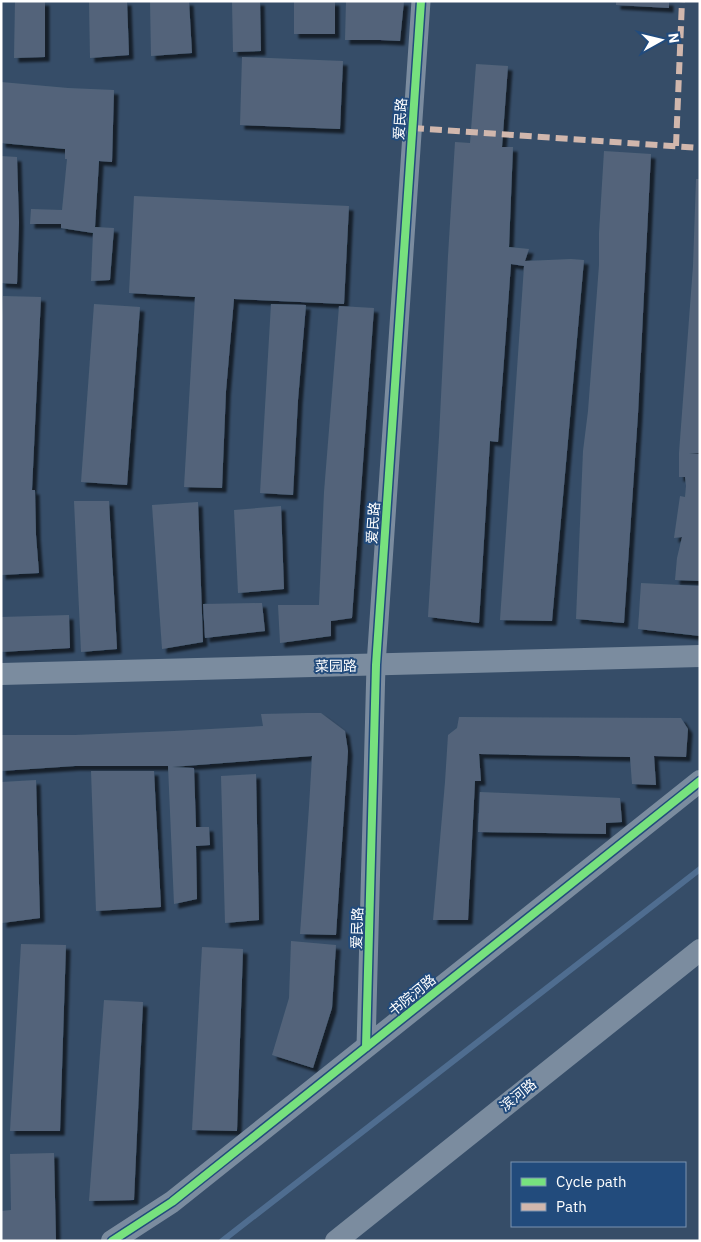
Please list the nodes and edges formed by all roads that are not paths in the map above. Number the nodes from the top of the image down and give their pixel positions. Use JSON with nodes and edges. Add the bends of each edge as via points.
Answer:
{"nodes":[{"id":1,"x":421,"y":1,"type":"edge"},
{"id":2,"x":700,"y":656,"type":"edge"},
{"id":3,"x":376,"y":665,"type":"junction"},
{"id":4,"x":1,"y":674,"type":"edge"},
{"id":5,"x":700,"y":781,"type":"edge"},
{"id":6,"x":700,"y":950,"type":"edge"},
{"id":7,"x":366,"y":1047,"type":"junction"},
{"id":8,"x":112,"y":1241,"type":"edge"},
{"id":9,"x":336,"y":1241,"type":"edge"}],
"edges":[{"from":1,"to":3,"type":"street","name":"爱民路"},
{"from":2,"to":3,"type":"street","name":"菜园路"},
{"from":3,"to":4,"type":"street","name":"菜园路"},
{"from":3,"to":7,"type":"street","name":"爱民路"},
{"from":5,"to":7,"type":"street","name":"书院河路"},
{"from":6,"to":9,"type":"street","name":"滨河路"},
{"from":7,"to":8,"type":"street","name":"书院河路","via":[[172,1202]]}]}
